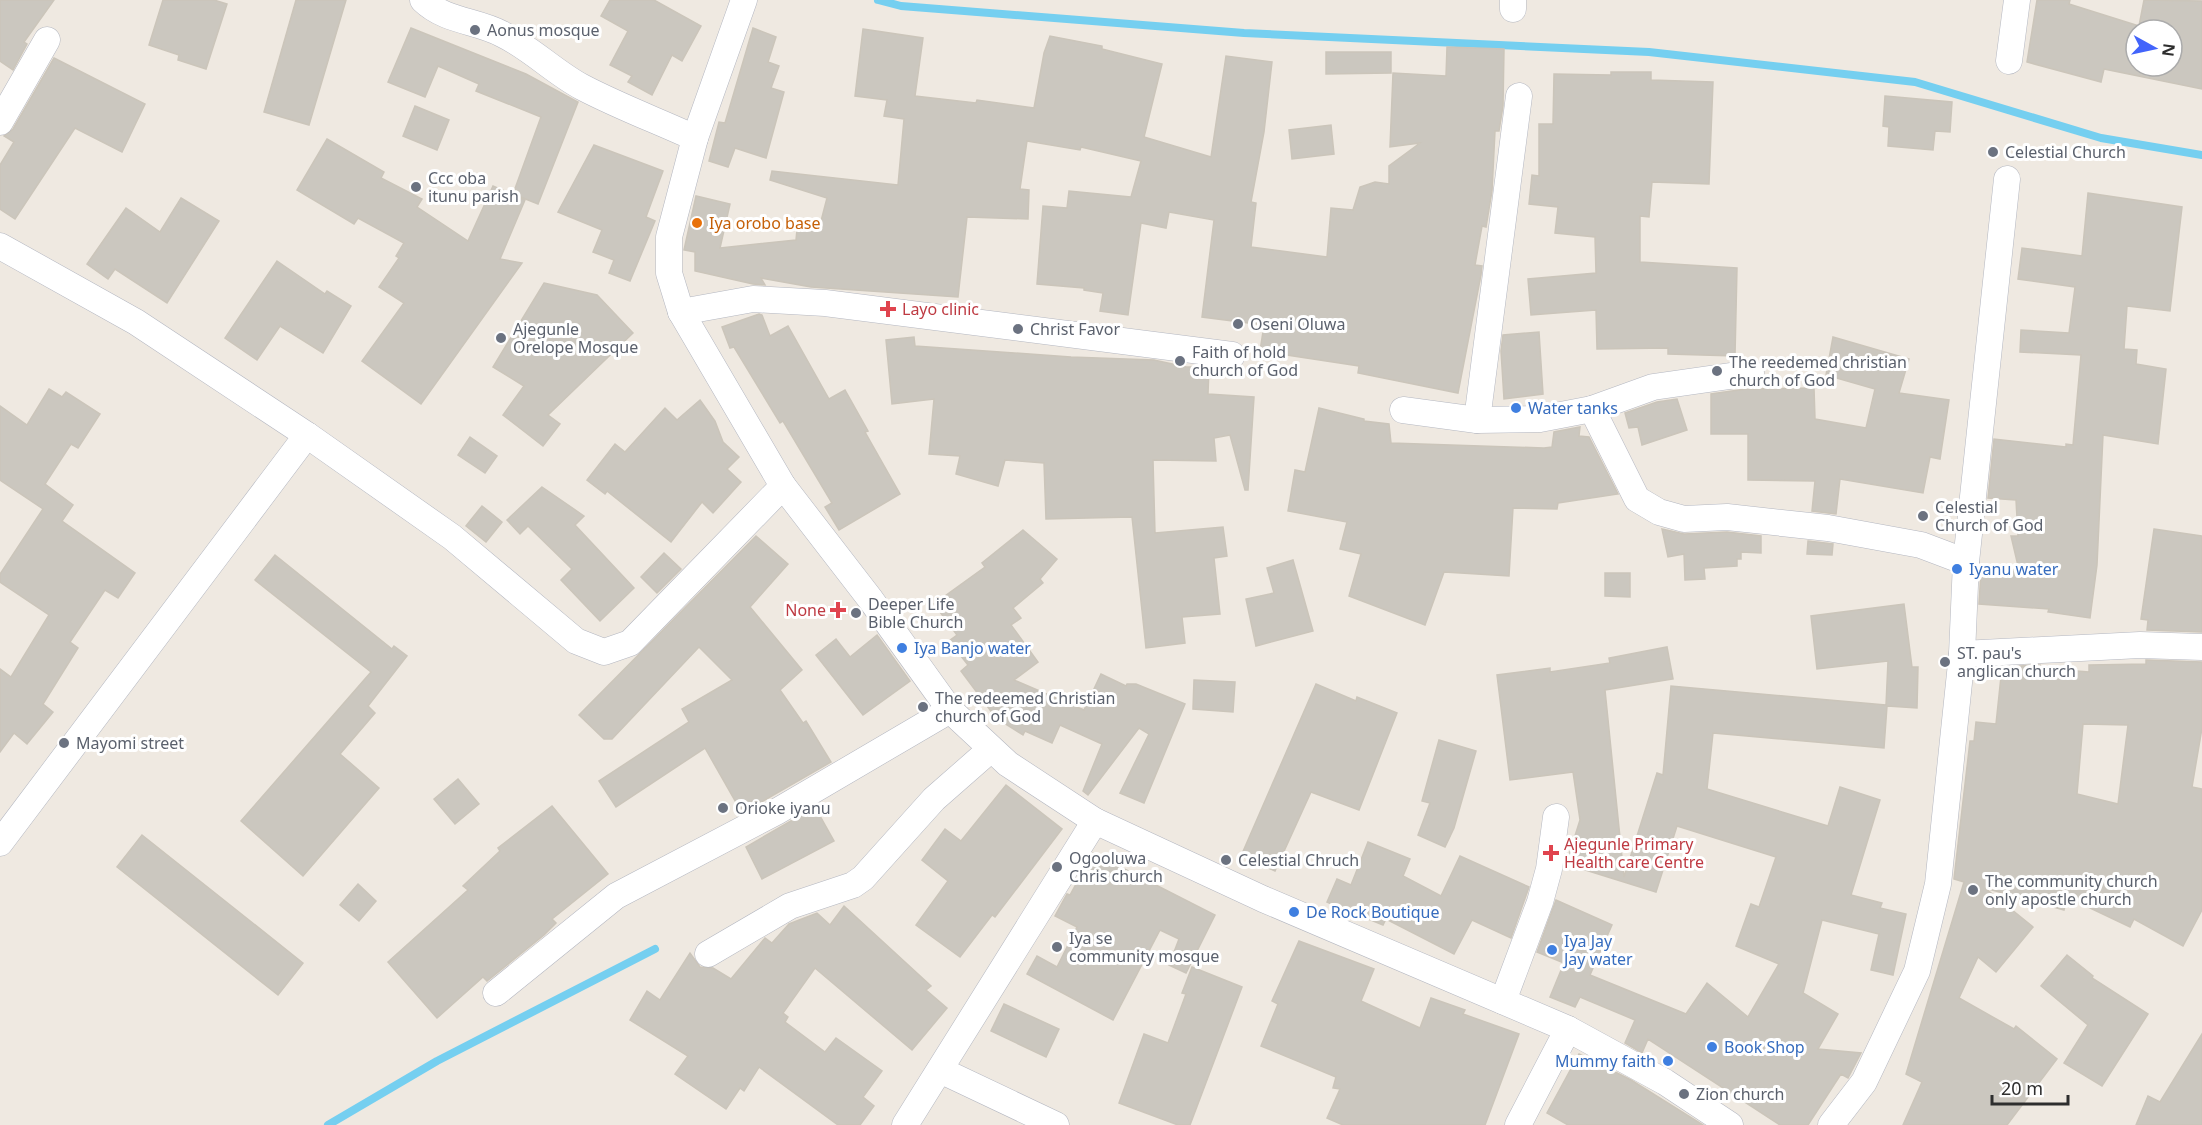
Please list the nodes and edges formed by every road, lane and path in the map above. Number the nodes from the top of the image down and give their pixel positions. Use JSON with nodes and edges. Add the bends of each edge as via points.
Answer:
{"nodes":[{"id":1,"x":423,"y":0,"type":"edge"},
{"id":2,"x":744,"y":0,"type":"edge"},
{"id":3,"x":2018,"y":0,"type":"edge"},
{"id":4,"x":47,"y":40,"type":"dead end"},
{"id":5,"x":2009,"y":61,"type":"dead end"},
{"id":6,"x":1519,"y":96,"type":"dead end"},
{"id":7,"x":0,"y":122,"type":"edge"},
{"id":8,"x":695,"y":138,"type":"junction"},
{"id":9,"x":2007,"y":179,"type":"dead end"},
{"id":10,"x":0,"y":246,"type":"edge"},
{"id":11,"x":681,"y":312,"type":"junction"},
{"id":12,"x":1232,"y":355,"type":"dead end"},
{"id":13,"x":1751,"y":373,"type":"dead end"},
{"id":14,"x":1592,"y":409,"type":"junction"},
{"id":15,"x":1402,"y":410,"type":"dead end"},
{"id":16,"x":1477,"y":420,"type":"junction"},
{"id":17,"x":307,"y":435,"type":"junction"},
{"id":18,"x":783,"y":486,"type":"junction"},
{"id":19,"x":1966,"y":562,"type":"junction"},
{"id":20,"x":2202,"y":647,"type":"edge"},
{"id":21,"x":1962,"y":654,"type":"junction"},
{"id":22,"x":950,"y":710,"type":"junction"},
{"id":23,"x":991,"y":749,"type":"junction"},
{"id":24,"x":1556,"y":817,"type":"dead end"},
{"id":25,"x":1095,"y":821,"type":"junction"},
{"id":26,"x":0,"y":843,"type":"edge"},
{"id":27,"x":708,"y":954,"type":"dead end"},
{"id":28,"x":496,"y":993,"type":"dead end"},
{"id":29,"x":1503,"y":1001,"type":"junction"},
{"id":30,"x":1568,"y":1029,"type":"junction"},
{"id":31,"x":939,"y":1070,"type":"junction"},
{"id":32,"x":905,"y":1125,"type":"edge"},
{"id":33,"x":1056,"y":1125,"type":"edge"},
{"id":34,"x":1518,"y":1125,"type":"edge"},
{"id":35,"x":1730,"y":1125,"type":"edge"},
{"id":36,"x":1832,"y":1125,"type":"edge"}],
"edges":[{"from":1,"to":8,"type":"street","via":[[446,16],[502,33],[582,87]]},
{"from":2,"to":8,"type":"street"},
{"from":3,"to":5,"type":"street"},
{"from":4,"to":7,"type":"street"},
{"from":6,"to":16,"type":"street"},
{"from":8,"to":11,"type":"street","via":[[669,237],[669,273]]},
{"from":9,"to":19,"type":"street"},
{"from":10,"to":17,"type":"street","via":[[136,322]]},
{"from":11,"to":12,"type":"street","via":[[753,298],[825,303]]},
{"from":11,"to":18,"type":"street"},
{"from":13,"to":14,"type":"street","via":[[1653,387]]},
{"from":14,"to":16,"type":"street","via":[[1540,419]]},
{"from":14,"to":19,"type":"street","via":[[1637,499],[1659,512],[1684,519],[1727,517],[1828,528],[1921,545]]},
{"from":15,"to":16,"type":"street"},
{"from":17,"to":18,"type":"street","via":[[452,537],[576,641],[604,652],[630,643]]},
{"from":17,"to":26,"type":"street"},
{"from":18,"to":22,"type":"street","via":[[872,600]]},
{"from":19,"to":21,"type":"street"},
{"from":20,"to":21,"type":"street","via":[[2140,645]]},
{"from":21,"to":36,"type":"street","via":[[1938,884],[1917,971],[1863,1082]]},
{"from":22,"to":23,"type":"street"},
{"from":22,"to":28,"type":"street","via":[[776,812],[616,896]]},
{"from":23,"to":25,"type":"street","via":[[1008,765]]},
{"from":23,"to":27,"type":"street","via":[[934,800],[863,878],[790,906]]},
{"from":24,"to":29,"type":"street","via":[[1540,902]]},
{"from":25,"to":29,"type":"street","via":[[1263,899]]},
{"from":25,"to":31,"type":"street"},
{"from":29,"to":30,"type":"street"},
{"from":30,"to":34,"type":"street"},
{"from":30,"to":35,"type":"street","via":[[1665,1082]]},
{"from":31,"to":32,"type":"street"},
{"from":31,"to":33,"type":"street"}]}
